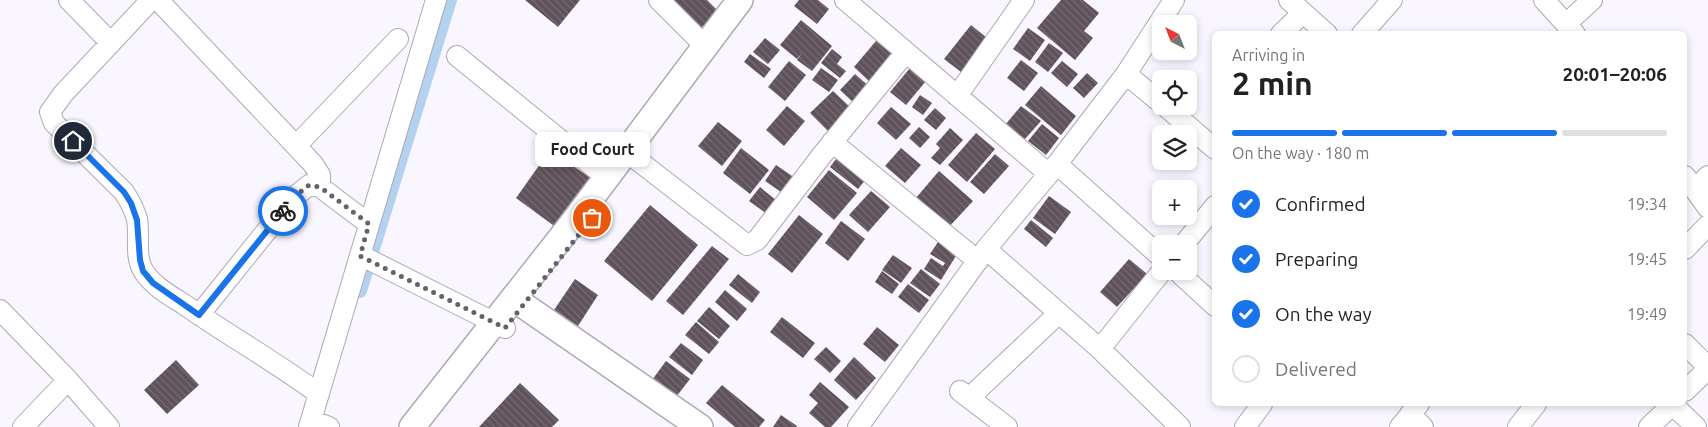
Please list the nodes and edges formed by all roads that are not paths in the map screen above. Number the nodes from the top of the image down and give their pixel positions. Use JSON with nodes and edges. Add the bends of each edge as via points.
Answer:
{"nodes":[{"id":1,"x":69,"y":0,"type":"edge"},
{"id":2,"x":151,"y":0,"type":"edge"},
{"id":3,"x":158,"y":0,"type":"edge"},
{"id":4,"x":436,"y":0,"type":"edge"},
{"id":5,"x":659,"y":0,"type":"edge"},
{"id":6,"x":740,"y":0,"type":"edge"},
{"id":7,"x":755,"y":0,"type":"edge"},
{"id":8,"x":845,"y":0,"type":"edge"},
{"id":9,"x":1024,"y":0,"type":"edge"},
{"id":10,"x":1174,"y":0,"type":"edge"},
{"id":11,"x":1392,"y":0,"type":"edge"},
{"id":12,"x":1544,"y":0,"type":"edge"},
{"id":13,"x":1592,"y":0,"type":"edge"},
{"id":14,"x":1296,"y":6,"type":"edge"},
{"id":15,"x":1283,"y":31,"type":"edge"},
{"id":16,"x":1324,"y":31,"type":"edge"},
{"id":17,"x":1365,"y":31,"type":"edge"},
{"id":18,"x":1572,"y":31,"type":"edge"},
{"id":19,"x":398,"y":39,"type":"dead end"},
{"id":20,"x":111,"y":43,"type":"junction"},
{"id":21,"x":705,"y":46,"type":"junction"},
{"id":22,"x":906,"y":52,"type":"junction"},
{"id":23,"x":458,"y":56,"type":"dead end"},
{"id":24,"x":1126,"y":74,"type":"junction"},
{"id":25,"x":957,"y":96,"type":"junction"},
{"id":26,"x":1152,"y":96,"type":"edge"},
{"id":27,"x":1177,"y":115,"type":"edge"},
{"id":28,"x":832,"y":142,"type":"junction"},
{"id":29,"x":1212,"y":142,"type":"edge"},
{"id":30,"x":296,"y":146,"type":"junction"},
{"id":31,"x":636,"y":159,"type":"junction"},
{"id":32,"x":1053,"y":169,"type":"junction"},
{"id":33,"x":606,"y":177,"type":"junction"},
{"id":34,"x":1696,"y":181,"type":"edge"},
{"id":35,"x":320,"y":187,"type":"junction"},
{"id":36,"x":1708,"y":208,"type":"edge"},
{"id":37,"x":1212,"y":210,"type":"edge"},
{"id":38,"x":369,"y":224,"type":"junction"},
{"id":39,"x":1708,"y":225,"type":"edge"},
{"id":40,"x":1191,"y":235,"type":"edge"},
{"id":41,"x":1687,"y":247,"type":"edge"},
{"id":42,"x":1152,"y":250,"type":"edge"},
{"id":43,"x":982,"y":255,"type":"junction"},
{"id":44,"x":361,"y":256,"type":"junction"},
{"id":45,"x":1155,"y":280,"type":"edge"},
{"id":46,"x":1187,"y":280,"type":"edge"},
{"id":47,"x":518,"y":301,"type":"junction"},
{"id":48,"x":1212,"y":303,"type":"edge"},
{"id":49,"x":0,"y":310,"type":"edge"},
{"id":50,"x":1058,"y":313,"type":"junction"},
{"id":51,"x":199,"y":315,"type":"junction"},
{"id":52,"x":499,"y":325,"type":"junction"},
{"id":53,"x":1687,"y":346,"type":"edge"},
{"id":54,"x":1100,"y":349,"type":"junction"},
{"id":55,"x":1708,"y":368,"type":"edge"},
{"id":56,"x":68,"y":380,"type":"junction"},
{"id":57,"x":1687,"y":389,"type":"edge"},
{"id":58,"x":319,"y":394,"type":"junction"},
{"id":59,"x":1261,"y":406,"type":"edge"},
{"id":60,"x":1534,"y":406,"type":"edge"},
{"id":61,"x":1670,"y":406,"type":"edge"},
{"id":62,"x":1680,"y":406,"type":"edge"},
{"id":63,"x":316,"y":425,"type":"edge"},
{"id":64,"x":24,"y":427,"type":"edge"},
{"id":65,"x":109,"y":427,"type":"edge"},
{"id":66,"x":412,"y":427,"type":"edge"},
{"id":67,"x":428,"y":427,"type":"edge"},
{"id":68,"x":700,"y":427,"type":"edge"},
{"id":69,"x":858,"y":427,"type":"edge"},
{"id":70,"x":1007,"y":427,"type":"edge"},
{"id":71,"x":1180,"y":427,"type":"edge"},
{"id":72,"x":1245,"y":427,"type":"edge"},
{"id":73,"x":1518,"y":427,"type":"edge"},
{"id":74,"x":1649,"y":427,"type":"edge"},
{"id":75,"x":1696,"y":427,"type":"edge"}],
"edges":[{"from":1,"to":20,"type":"street"},
{"from":2,"to":20,"type":"street"},
{"from":3,"to":30,"type":"street"},
{"from":4,"to":38,"type":"street"},
{"from":5,"to":21,"type":"street"},
{"from":6,"to":21,"type":"main road"},
{"from":7,"to":31,"type":"main road"},
{"from":8,"to":22,"type":"street"},
{"from":9,"to":25,"type":"street"},
{"from":10,"to":24,"type":"street"},
{"from":11,"to":17,"type":"street"},
{"from":12,"to":18,"type":"street"},
{"from":13,"to":18,"type":"street"},
{"from":14,"to":15,"type":"street"},
{"from":14,"to":16,"type":"street"},
{"from":19,"to":30,"type":"street"},
{"from":20,"to":51,"type":"street","via":[[50,112],[54,123],[124,192],[131,203],[137,220],[143,271],[153,283]]},
{"from":21,"to":33,"type":"main road"},
{"from":22,"to":25,"type":"street"},
{"from":22,"to":28,"type":"street"},
{"from":23,"to":33,"type":"street"},
{"from":24,"to":26,"type":"street"},
{"from":24,"to":32,"type":"street"},
{"from":25,"to":32,"type":"street"},
{"from":27,"to":29,"type":"street"},
{"from":28,"to":31,"type":"street","via":[[757,240],[747,245]]},
{"from":28,"to":43,"type":"street"},
{"from":30,"to":35,"type":"street","via":[[320,175]]},
{"from":31,"to":47,"type":"main road","via":[[581,233]]},
{"from":32,"to":42,"type":"street"},
{"from":32,"to":43,"type":"street"},
{"from":33,"to":47,"type":"main road"},
{"from":34,"to":36,"type":"street"},
{"from":35,"to":38,"type":"street"},
{"from":35,"to":51,"type":"street","via":[[309,185],[293,198]]},
{"from":37,"to":40,"type":"street"},
{"from":38,"to":44,"type":"street"},
{"from":39,"to":41,"type":"street"},
{"from":43,"to":50,"type":"street"},
{"from":43,"to":69,"type":"street"},
{"from":44,"to":52,"type":"street"},
{"from":44,"to":58,"type":"street"},
{"from":45,"to":54,"type":"street"},
{"from":46,"to":48,"type":"street"},
{"from":47,"to":52,"type":"main road"},
{"from":47,"to":68,"type":"main road"},
{"from":49,"to":56,"type":"street"},
{"from":50,"to":54,"type":"street"},
{"from":50,"to":70,"type":"street","via":[[964,394]]},
{"from":51,"to":58,"type":"street"},
{"from":52,"to":66,"type":"main road"},
{"from":52,"to":67,"type":"main road"},
{"from":53,"to":55,"type":"street"},
{"from":54,"to":71,"type":"street"},
{"from":55,"to":57,"type":"street"},
{"from":56,"to":64,"type":"street"},
{"from":56,"to":65,"type":"street"},
{"from":58,"to":63,"type":"street"},
{"from":59,"to":72,"type":"street"},
{"from":60,"to":73,"type":"street"},
{"from":61,"to":74,"type":"street"},
{"from":62,"to":75,"type":"street"}]}
